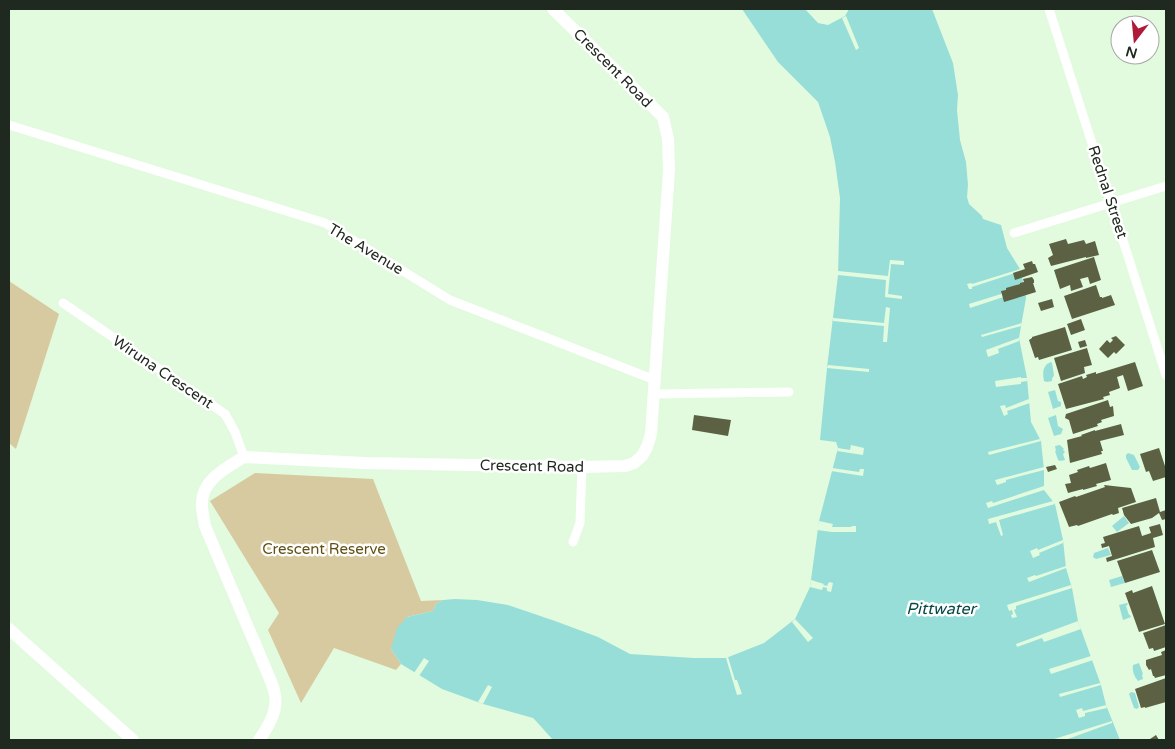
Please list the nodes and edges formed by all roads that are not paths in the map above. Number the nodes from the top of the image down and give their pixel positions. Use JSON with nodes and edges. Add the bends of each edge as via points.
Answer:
{"nodes":[{"id":1,"x":553,"y":9,"type":"edge"},
{"id":2,"x":1049,"y":9,"type":"edge"},
{"id":3,"x":9,"y":125,"type":"edge"},
{"id":4,"x":1166,"y":186,"type":"edge"},
{"id":5,"x":1112,"y":202,"type":"junction"},
{"id":6,"x":1014,"y":233,"type":"dead end"},
{"id":7,"x":63,"y":303,"type":"dead end"},
{"id":8,"x":1166,"y":375,"type":"edge"},
{"id":9,"x":655,"y":380,"type":"junction"},
{"id":10,"x":789,"y":392,"type":"dead end"},
{"id":11,"x":654,"y":394,"type":"junction"},
{"id":12,"x":244,"y":457,"type":"junction"},
{"id":13,"x":582,"y":466,"type":"junction"},
{"id":14,"x":573,"y":542,"type":"dead end"},
{"id":15,"x":9,"y":629,"type":"edge"},
{"id":16,"x":133,"y":740,"type":"edge"},
{"id":17,"x":259,"y":740,"type":"edge"}],
"edges":[{"from":1,"to":9,"type":"street","name":"Crescent Road","via":[[662,117],[668,139],[669,170]]},
{"from":2,"to":5,"type":"street","name":"Rednal Street"},
{"from":3,"to":9,"type":"street","name":"The Avenue","via":[[325,223],[450,300]]},
{"from":4,"to":5,"type":"street"},
{"from":5,"to":6,"type":"street"},
{"from":5,"to":8,"type":"street","name":"Rednal Street"},
{"from":7,"to":12,"type":"street","name":"Wiruna Crescent","via":[[225,414]]},
{"from":9,"to":11,"type":"street","name":"Crescent Road"},
{"from":10,"to":11,"type":"street"},
{"from":11,"to":13,"type":"street","name":"Crescent Road","via":[[651,434],[642,456],[625,466]]},
{"from":12,"to":13,"type":"street","name":"Crescent Road","via":[[365,463]]},
{"from":12,"to":17,"type":"street","via":[[213,478],[205,488],[202,506],[205,526],[276,696],[269,724]]},
{"from":13,"to":14,"type":"street","via":[[580,523]]},
{"from":15,"to":16,"type":"street"}]}
